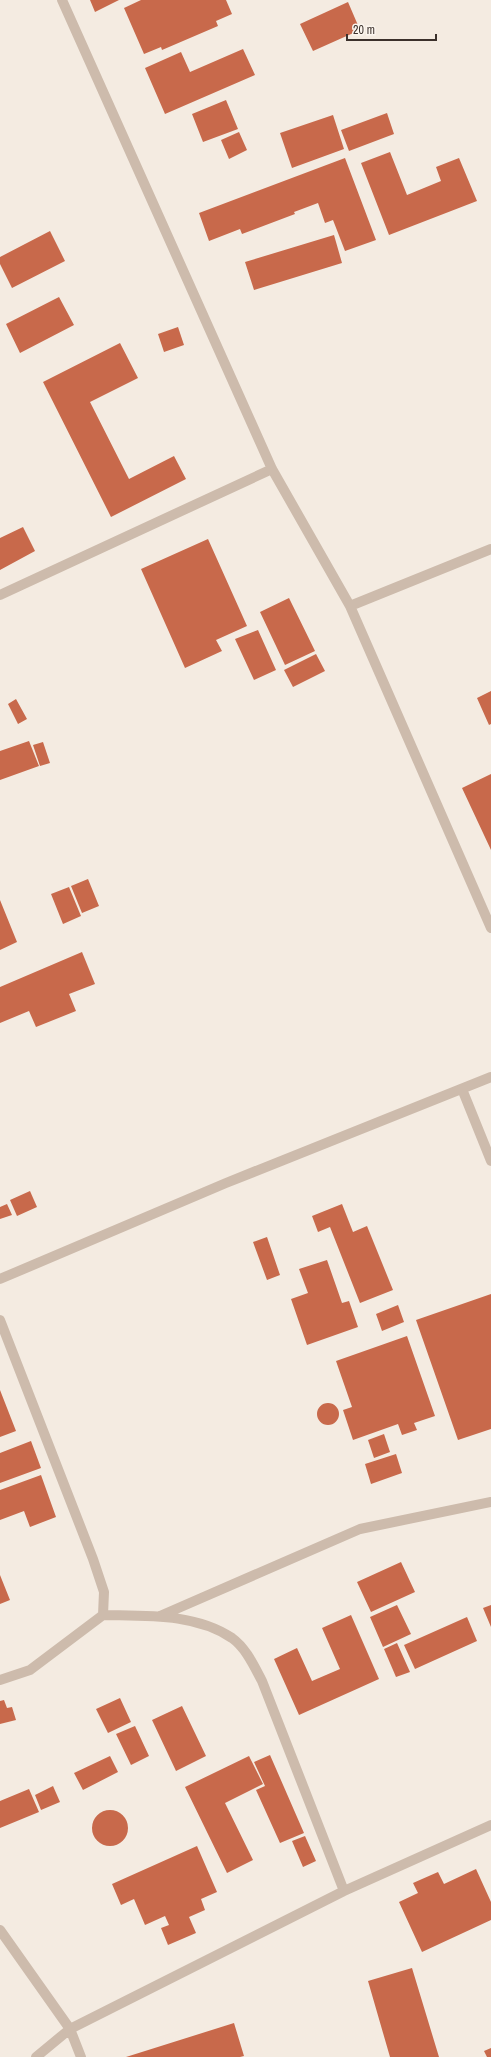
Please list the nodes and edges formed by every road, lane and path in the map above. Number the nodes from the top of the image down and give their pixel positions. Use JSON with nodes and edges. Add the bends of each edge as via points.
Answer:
{"nodes":[{"id":1,"x":62,"y":0,"type":"edge"},
{"id":2,"x":272,"y":469,"type":"junction"},
{"id":3,"x":491,"y":549,"type":"edge"},
{"id":4,"x":0,"y":595,"type":"edge"},
{"id":5,"x":350,"y":606,"type":"junction"},
{"id":6,"x":491,"y":928,"type":"edge"},
{"id":7,"x":491,"y":1077,"type":"edge"},
{"id":8,"x":462,"y":1089,"type":"junction"},
{"id":9,"x":491,"y":1161,"type":"edge"},
{"id":10,"x":0,"y":1279,"type":"edge"},
{"id":11,"x":0,"y":1320,"type":"edge"},
{"id":12,"x":491,"y":1502,"type":"edge"},
{"id":13,"x":103,"y":1615,"type":"junction"},
{"id":14,"x":160,"y":1616,"type":"junction"},
{"id":15,"x":0,"y":1680,"type":"edge"},
{"id":16,"x":491,"y":1825,"type":"edge"},
{"id":17,"x":344,"y":1890,"type":"junction"},
{"id":18,"x":0,"y":1930,"type":"edge"},
{"id":19,"x":70,"y":2029,"type":"junction"},
{"id":20,"x":36,"y":2057,"type":"edge"},
{"id":21,"x":81,"y":2057,"type":"edge"}],
"edges":[{"from":1,"to":2,"type":"street"},
{"from":2,"to":4,"type":"street"},
{"from":2,"to":5,"type":"street"},
{"from":3,"to":5,"type":"street"},
{"from":5,"to":6,"type":"street"},
{"from":7,"to":8,"type":"street"},
{"from":8,"to":9,"type":"street"},
{"from":8,"to":10,"type":"street","via":[[226,1183]]},
{"from":11,"to":13,"type":"street","via":[[94,1559],[104,1592]]},
{"from":12,"to":14,"type":"street","via":[[360,1529]]},
{"from":13,"to":14,"type":"street"},
{"from":13,"to":15,"type":"street","via":[[30,1670]]},
{"from":14,"to":17,"type":"street","via":[[201,1624],[232,1638],[249,1656],[262,1681]]},
{"from":16,"to":17,"type":"street"},
{"from":17,"to":19,"type":"street"},
{"from":18,"to":19,"type":"street"},
{"from":19,"to":20,"type":"street"},
{"from":19,"to":21,"type":"street"}]}
